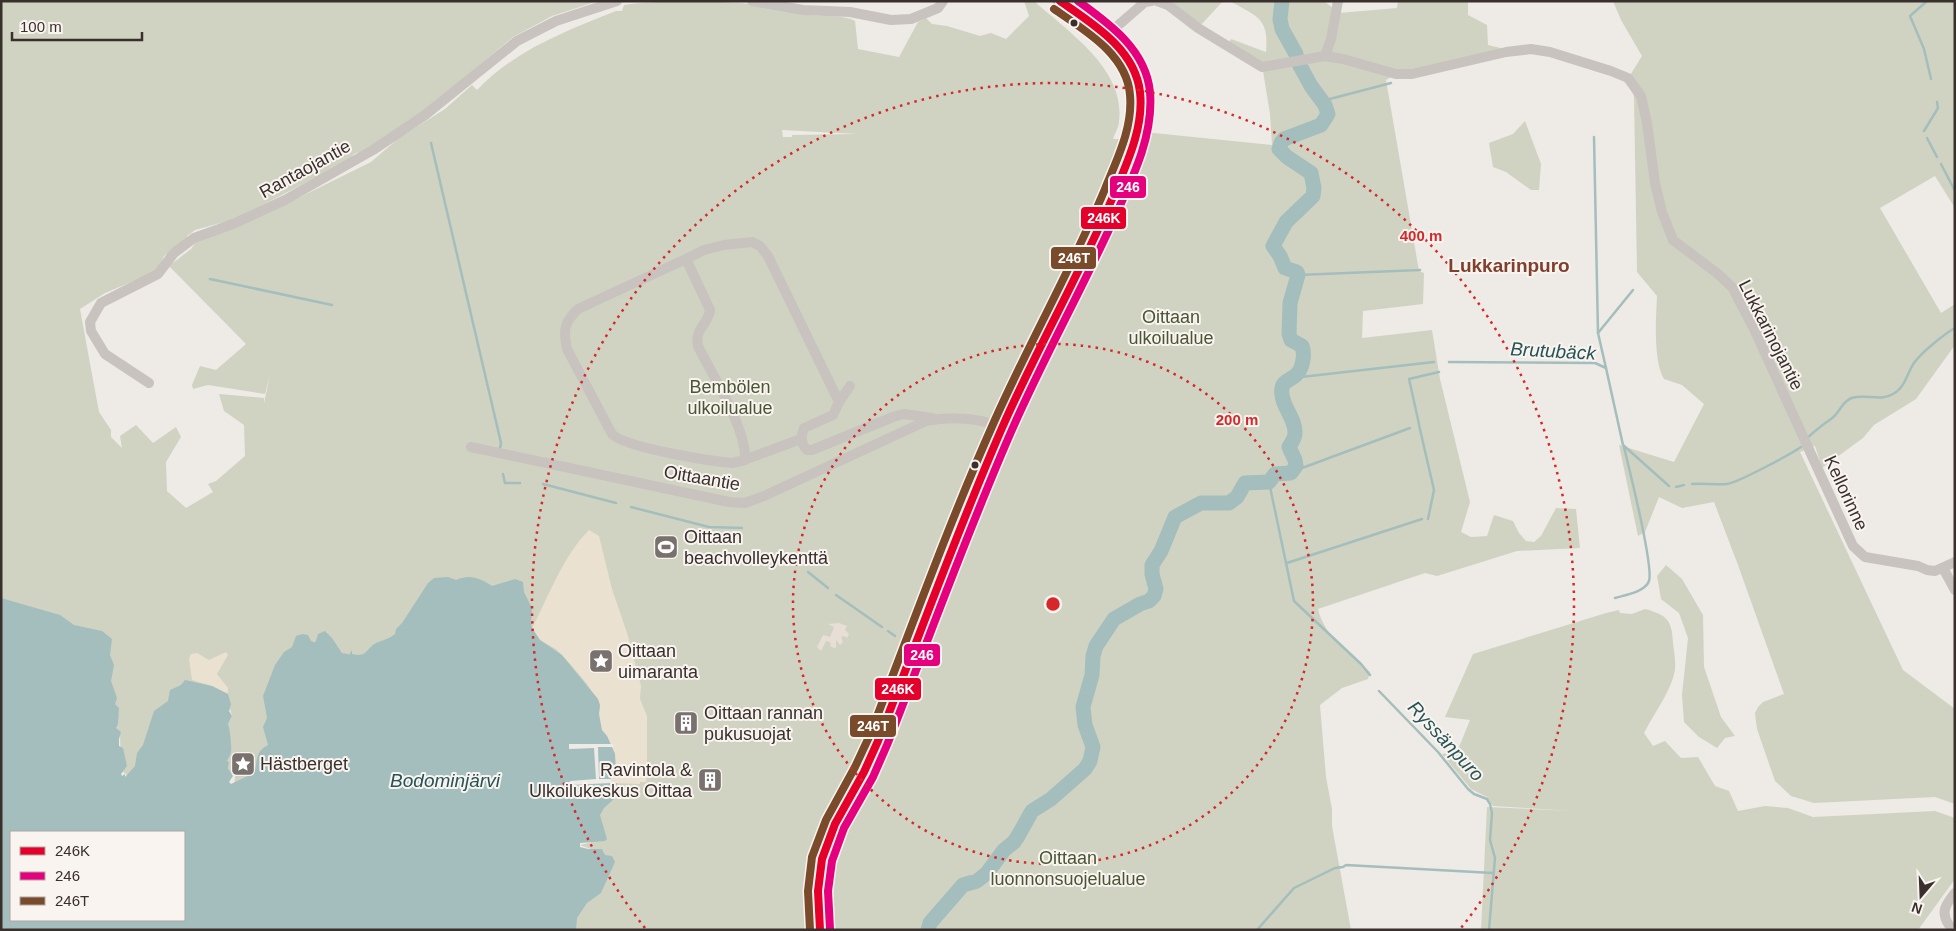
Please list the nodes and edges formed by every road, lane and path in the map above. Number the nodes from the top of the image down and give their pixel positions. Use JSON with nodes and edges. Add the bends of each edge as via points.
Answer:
{"nodes":[{"id":1,"x":617,"y":1,"type":"edge"},
{"id":2,"x":752,"y":1,"type":"edge"},
{"id":3,"x":943,"y":1,"type":"edge"},
{"id":4,"x":1060,"y":1,"type":"edge"},
{"id":5,"x":1152,"y":1,"type":"edge"},
{"id":6,"x":1157,"y":1,"type":"edge"},
{"id":7,"x":1338,"y":1,"type":"edge"},
{"id":8,"x":1107,"y":35,"type":"junction"},
{"id":9,"x":1325,"y":56,"type":"junction"},
{"id":10,"x":686,"y":260,"type":"junction"},
{"id":11,"x":149,"y":384,"type":"dead end"},
{"id":12,"x":850,"y":386,"type":"dead end"},
{"id":13,"x":839,"y":402,"type":"junction"},
{"id":14,"x":935,"y":419,"type":"junction"},
{"id":15,"x":1002,"y":427,"type":"junction"},
{"id":16,"x":801,"y":439,"type":"junction"},
{"id":17,"x":471,"y":447,"type":"dead end"},
{"id":18,"x":1807,"y":447,"type":"joint"},
{"id":19,"x":745,"y":460,"type":"junction"},
{"id":20,"x":1955,"y":562,"type":"edge"},
{"id":21,"x":1943,"y":568,"type":"junction"},
{"id":22,"x":1955,"y":590,"type":"edge"},
{"id":23,"x":1955,"y":893,"type":"edge"},
{"id":24,"x":1950,"y":925,"type":"edge"},
{"id":25,"x":820,"y":930,"type":"edge"}],
"edges":[{"from":1,"to":11,"type":"street","name":"Rantaojantie","via":[[556,22],[517,41],[425,115],[373,150],[285,200],[194,238],[174,253],[158,274],[102,303],[90,322],[91,331],[105,354]]},
{"from":2,"to":3,"type":"street","via":[[891,20],[911,19],[938,8]]},
{"from":4,"to":8,"type":"main road"},
{"from":5,"to":8,"type":"street","via":[[1145,2]]},
{"from":6,"to":9,"type":"street","name":"Lukkarinojantie","via":[[1262,67]]},
{"from":7,"to":9,"type":"street"},
{"from":8,"to":15,"type":"main road","via":[[1134,71],[1140,89],[1137,131],[1095,237]]},
{"from":9,"to":18,"type":"street","name":"Lukkarinojantie","via":[[1396,74],[1412,74],[1531,49],[1611,70],[1628,78],[1641,96],[1655,183],[1673,240],[1732,288]]},
{"from":10,"to":13,"type":"street","via":[[704,250],[724,245],[752,242],[760,246],[768,256]]},
{"from":10,"to":19,"type":"street","via":[[710,310],[697,333],[698,346],[738,424],[746,450]]},
{"from":10,"to":19,"type":"street","via":[[578,309],[564,327],[567,349],[617,439],[636,446],[722,462]]},
{"from":12,"to":13,"type":"street"},
{"from":13,"to":16,"type":"street","via":[[833,415],[804,428]]},
{"from":14,"to":15,"type":"street","name":"Oittaantie","via":[[971,419]]},
{"from":14,"to":16,"type":"street","via":[[904,414],[812,450],[807,450]]},
{"from":14,"to":17,"type":"street","name":"Oittaantie","via":[[746,503]]},
{"from":15,"to":25,"type":"main road","via":[[878,741],[826,845],[819,876]]},
{"from":16,"to":19,"type":"street"},
{"from":18,"to":21,"type":"street","name":"Kellorinne","via":[[1858,552],[1865,557],[1928,570]]},
{"from":20,"to":21,"type":"street"},
{"from":21,"to":22,"type":"street"},
{"from":23,"to":24,"type":"street","via":[[1945,905],[1944,913]]}]}
